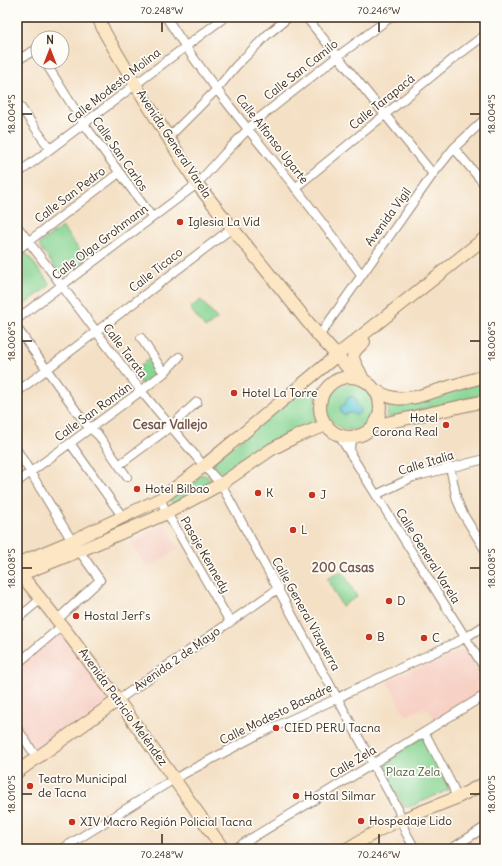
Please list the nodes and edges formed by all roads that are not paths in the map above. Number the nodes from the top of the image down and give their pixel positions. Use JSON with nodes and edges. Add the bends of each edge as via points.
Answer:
{"nodes":[{"id":1,"x":98,"y":17,"type":"edge"},
{"id":2,"x":166,"y":17,"type":"edge"},
{"id":3,"x":225,"y":17,"type":"edge"},
{"id":4,"x":289,"y":17,"type":"edge"},
{"id":5,"x":306,"y":17,"type":"edge"},
{"id":6,"x":391,"y":17,"type":"edge"},
{"id":7,"x":485,"y":35,"type":"edge"},
{"id":8,"x":185,"y":46,"type":"junction"},
{"id":9,"x":30,"y":54,"type":"edge"},
{"id":10,"x":338,"y":56,"type":"junction"},
{"id":11,"x":17,"y":60,"type":"edge"},
{"id":12,"x":50,"y":70,"type":"edge"},
{"id":13,"x":135,"y":84,"type":"junction"},
{"id":14,"x":217,"y":89,"type":"junction"},
{"id":15,"x":17,"y":102,"type":"edge"},
{"id":16,"x":385,"y":115,"type":"junction"},
{"id":17,"x":485,"y":119,"type":"edge"},
{"id":18,"x":84,"y":124,"type":"junction"},
{"id":19,"x":247,"y":129,"type":"junction"},
{"id":20,"x":169,"y":137,"type":"junction"},
{"id":21,"x":454,"y":148,"type":"junction"},
{"id":22,"x":50,"y":149,"type":"junction"},
{"id":23,"x":119,"y":173,"type":"junction"},
{"id":24,"x":17,"y":174,"type":"edge"},
{"id":25,"x":433,"y":174,"type":"junction"},
{"id":26,"x":198,"y":184,"type":"junction"},
{"id":27,"x":485,"y":185,"type":"edge"},
{"id":28,"x":295,"y":188,"type":"junction"},
{"id":29,"x":152,"y":217,"type":"junction"},
{"id":30,"x":17,"y":226,"type":"edge"},
{"id":31,"x":232,"y":228,"type":"junction"},
{"id":32,"x":485,"y":238,"type":"edge"},
{"id":33,"x":29,"y":241,"type":"junction"},
{"id":34,"x":17,"y":250,"type":"edge"},
{"id":35,"x":361,"y":274,"type":"junction"},
{"id":36,"x":434,"y":279,"type":"junction"},
{"id":37,"x":62,"y":286,"type":"junction"},
{"id":38,"x":17,"y":319,"type":"edge"},
{"id":39,"x":17,"y":328,"type":"edge"},
{"id":40,"x":96,"y":332,"type":"junction"},
{"id":41,"x":319,"y":336,"type":"junction"},
{"id":42,"x":140,"y":338,"type":"dead end"},
{"id":43,"x":336,"y":356,"type":"junction"},
{"id":44,"x":179,"y":358,"type":"dead end"},
{"id":45,"x":47,"y":370,"type":"junction"},
{"id":46,"x":164,"y":373,"type":"junction"},
{"id":47,"x":485,"y":376,"type":"edge"},
{"id":48,"x":360,"y":379,"type":"junction"},
{"id":49,"x":332,"y":383,"type":"junction"},
{"id":50,"x":299,"y":388,"type":"junction"},
{"id":51,"x":375,"y":390,"type":"junction"},
{"id":52,"x":141,"y":391,"type":"junction"},
{"id":53,"x":17,"y":392,"type":"edge"},
{"id":54,"x":485,"y":401,"type":"edge"},
{"id":55,"x":197,"y":402,"type":"dead end"},
{"id":56,"x":327,"y":425,"type":"junction"},
{"id":57,"x":373,"y":426,"type":"junction"},
{"id":58,"x":170,"y":427,"type":"junction"},
{"id":59,"x":91,"y":428,"type":"junction"},
{"id":60,"x":338,"y":434,"type":"junction"},
{"id":61,"x":355,"y":436,"type":"junction"},
{"id":62,"x":70,"y":443,"type":"junction"},
{"id":63,"x":17,"y":450,"type":"edge"},
{"id":64,"x":351,"y":456,"type":"junction"},
{"id":65,"x":485,"y":459,"type":"edge"},
{"id":66,"x":119,"y":465,"type":"junction"},
{"id":67,"x":204,"y":466,"type":"junction"},
{"id":68,"x":450,"y":467,"type":"junction"},
{"id":69,"x":31,"y":472,"type":"junction"},
{"id":70,"x":127,"y":477,"type":"dead end"},
{"id":71,"x":17,"y":482,"type":"edge"},
{"id":72,"x":221,"y":484,"type":"junction"},
{"id":73,"x":376,"y":495,"type":"junction"},
{"id":74,"x":160,"y":499,"type":"junction"},
{"id":75,"x":167,"y":513,"type":"junction"},
{"id":76,"x":122,"y":516,"type":"junction"},
{"id":77,"x":72,"y":541,"type":"junction"},
{"id":78,"x":485,"y":550,"type":"edge"},
{"id":79,"x":79,"y":551,"type":"junction"},
{"id":80,"x":18,"y":571,"type":"edge"},
{"id":81,"x":279,"y":588,"type":"junction"},
{"id":82,"x":41,"y":599,"type":"junction"},
{"id":83,"x":17,"y":619,"type":"edge"},
{"id":84,"x":60,"y":622,"type":"junction"},
{"id":85,"x":230,"y":622,"type":"junction"},
{"id":86,"x":485,"y":625,"type":"edge"},
{"id":87,"x":465,"y":638,"type":"junction"},
{"id":88,"x":17,"y":664,"type":"edge"},
{"id":89,"x":485,"y":669,"type":"edge"},
{"id":90,"x":485,"y":695,"type":"edge"},
{"id":91,"x":338,"y":698,"type":"junction"},
{"id":92,"x":118,"y":700,"type":"junction"},
{"id":93,"x":17,"y":728,"type":"edge"},
{"id":94,"x":424,"y":734,"type":"junction"},
{"id":95,"x":37,"y":758,"type":"junction"},
{"id":96,"x":373,"y":764,"type":"junction"},
{"id":97,"x":17,"y":772,"type":"edge"},
{"id":98,"x":174,"y":778,"type":"junction"},
{"id":99,"x":485,"y":783,"type":"edge"},
{"id":100,"x":456,"y":798,"type":"junction"},
{"id":101,"x":402,"y":819,"type":"junction"},
{"id":102,"x":485,"y":826,"type":"edge"},
{"id":103,"x":62,"y":849,"type":"edge"},
{"id":104,"x":223,"y":849,"type":"edge"},
{"id":105,"x":234,"y":849,"type":"edge"},
{"id":106,"x":347,"y":849,"type":"edge"},
{"id":107,"x":415,"y":849,"type":"edge"},
{"id":108,"x":451,"y":849,"type":"edge"}],
"edges":[{"from":1,"to":13,"type":"street","name":"Avenida General Varela"},
{"from":2,"to":8,"type":"street","name":"Calle Alfonso Ugarte"},
{"from":3,"to":8,"type":"street","name":"Calle Modesto Molina"},
{"from":4,"to":14,"type":"street","via":[[268,34]]},
{"from":5,"to":10,"type":"street"},
{"from":6,"to":10,"type":"street","name":"Calle San Camilo"},
{"from":7,"to":16,"type":"street","name":"Calle Tarapacá"},
{"from":8,"to":13,"type":"street","name":"Calle Modesto Molina"},
{"from":8,"to":14,"type":"street","name":"Calle Alfonso Ugarte"},
{"from":9,"to":11,"type":"street"},
{"from":10,"to":16,"type":"street"},
{"from":10,"to":19,"type":"street","name":"Calle San Camilo"},
{"from":12,"to":18,"type":"street","name":"Calle San Carlos"},
{"from":13,"to":18,"type":"street","name":"Calle Modesto Molina"},
{"from":13,"to":20,"type":"street","name":"Avenida General Varela"},
{"from":14,"to":19,"type":"street","name":"Calle Alfonso Ugarte"},
{"from":14,"to":20,"type":"street"},
{"from":15,"to":22,"type":"street"},
{"from":16,"to":25,"type":"street"},
{"from":16,"to":28,"type":"street","name":"Calle Tarapacá"},
{"from":17,"to":21,"type":"street","name":"Avenida Vigil"},
{"from":18,"to":22,"type":"street","name":"Calle Modesto Molina"},
{"from":18,"to":23,"type":"street","name":"Calle San Carlos"},
{"from":19,"to":26,"type":"street","name":"Calle San Camilo"},
{"from":19,"to":28,"type":"street","name":"Calle Alfonso Ugarte"},
{"from":20,"to":26,"type":"street","name":"Avenida General Varela"},
{"from":21,"to":25,"type":"street","name":"Avenida Vigil"},
{"from":21,"to":27,"type":"street"},
{"from":22,"to":24,"type":"street","name":"Calle Modesto Molina"},
{"from":23,"to":29,"type":"street","name":"Calle San Carlos"},
{"from":23,"to":33,"type":"street","name":"Calle San Pedro"},
{"from":25,"to":35,"type":"street","name":"Avenida Vigil"},
{"from":26,"to":29,"type":"street","name":"Calle Olga Grohmann"},
{"from":26,"to":31,"type":"street","name":"Avenida General Varela"},
{"from":28,"to":35,"type":"street","name":"Calle Alfonso Ugarte"},
{"from":29,"to":37,"type":"street","name":"Calle Olga Grohmann"},
{"from":30,"to":33,"type":"street","name":"Calle Tarata"},
{"from":31,"to":40,"type":"street","name":"Calle Ticaco"},
{"from":31,"to":41,"type":"street","name":"Avenida General Varela"},
{"from":32,"to":36,"type":"street"},
{"from":33,"to":34,"type":"street","name":"Calle San Pedro"},
{"from":33,"to":37,"type":"street","name":"Calle Tarata"},
{"from":35,"to":41,"type":"street","name":"Avenida Vigil"},
{"from":36,"to":43,"type":"street"},
{"from":36,"to":48,"type":"street","via":[[410,304],[355,350],[354,361]]},
{"from":37,"to":38,"type":"street","name":"Calle Olga Grohmann"},
{"from":37,"to":40,"type":"street","name":"Calle Tarata"},
{"from":39,"to":45,"type":"street"},
{"from":40,"to":45,"type":"street","name":"Calle Ticaco"},
{"from":40,"to":52,"type":"street","name":"Calle Tarata"},
{"from":41,"to":43,"type":"street","name":"Avenida General Varela"},
{"from":42,"to":46,"type":"street"},
{"from":43,"to":48,"type":"street","name":"Avenida General Varela"},
{"from":43,"to":49,"type":"street"},
{"from":43,"to":50,"type":"street"},
{"from":44,"to":46,"type":"street","name":"Calle San Román"},
{"from":45,"to":53,"type":"street","name":"Calle Ticaco"},
{"from":45,"to":59,"type":"street"},
{"from":46,"to":52,"type":"street","name":"Calle San Román"},
{"from":47,"to":51,"type":"street","via":[[406,399],[389,397]]},
{"from":48,"to":49,"type":"street","via":[[344,378]]},
{"from":48,"to":51,"type":"street"},
{"from":49,"to":50,"type":"street"},
{"from":49,"to":56,"type":"street","via":[[325,391],[321,402],[321,414]]},
{"from":50,"to":67,"type":"street"},
{"from":51,"to":57,"type":"street","via":[[379,397],[380,413]]},
{"from":52,"to":58,"type":"street","name":"Calle Tarata"},
{"from":52,"to":59,"type":"street","name":"Calle San Román"},
{"from":54,"to":57,"type":"street"},
{"from":55,"to":58,"type":"street"},
{"from":56,"to":60,"type":"street"},
{"from":56,"to":72,"type":"street","via":[[272,449]]},
{"from":57,"to":61,"type":"street"},
{"from":58,"to":66,"type":"street"},
{"from":58,"to":67,"type":"street","name":"Calle Tarata"},
{"from":59,"to":62,"type":"street","name":"Calle San Román"},
{"from":59,"to":66,"type":"street"},
{"from":60,"to":61,"type":"street"},
{"from":60,"to":64,"type":"street","name":"Calle General Varela"},
{"from":61,"to":64,"type":"street","via":[[350,446]]},
{"from":62,"to":69,"type":"street","name":"Calle San Román"},
{"from":62,"to":76,"type":"street"},
{"from":63,"to":69,"type":"street"},
{"from":64,"to":73,"type":"street","name":"Calle General Varela"},
{"from":65,"to":68,"type":"street","name":"Calle Italia"},
{"from":66,"to":70,"type":"street"},
{"from":67,"to":72,"type":"street","name":"Calle Tarata"},
{"from":67,"to":74,"type":"street"},
{"from":68,"to":73,"type":"street","name":"Calle Italia","via":[[408,479]]},
{"from":68,"to":78,"type":"street","via":[[457,500]]},
{"from":69,"to":71,"type":"street","name":"Calle San Román"},
{"from":69,"to":77,"type":"street"},
{"from":72,"to":75,"type":"street"},
{"from":72,"to":81,"type":"street","name":"Calle General Vizquerra"},
{"from":73,"to":87,"type":"street","name":"Calle General Varela"},
{"from":74,"to":75,"type":"street","name":"Pasaje Kennedy"},
{"from":74,"to":76,"type":"street"},
{"from":75,"to":79,"type":"street"},
{"from":75,"to":85,"type":"street","name":"Pasaje Kennedy"},
{"from":76,"to":77,"type":"street"},
{"from":77,"to":79,"type":"street"},
{"from":77,"to":80,"type":"street"},
{"from":79,"to":80,"type":"street"},
{"from":79,"to":84,"type":"street","via":[[100,580]]},
{"from":80,"to":82,"type":"street","name":"Avenida Patricio Meléndez"},
{"from":81,"to":85,"type":"street","name":"Avenida 2 de Mayo"},
{"from":81,"to":91,"type":"street","name":"Calle General Vizquerra"},
{"from":82,"to":83,"type":"street"},
{"from":82,"to":84,"type":"street","name":"Avenida Patricio Meléndez"},
{"from":84,"to":88,"type":"street"},
{"from":84,"to":92,"type":"street","name":"Avenida Patricio Meléndez"},
{"from":85,"to":92,"type":"street","name":"Avenida 2 de Mayo"},
{"from":86,"to":87,"type":"street","name":"Calle Modesto Basadre"},
{"from":87,"to":89,"type":"street","name":"Calle General Varela"},
{"from":87,"to":91,"type":"street","name":"Calle Modesto Basadre"},
{"from":90,"to":94,"type":"street","name":"Calle Zela"},
{"from":91,"to":96,"type":"street","name":"Calle General Vizquerra"},
{"from":91,"to":98,"type":"street","name":"Calle Modesto Basadre","via":[[261,733]]},
{"from":92,"to":95,"type":"street","name":"Avenida 2 de Mayo"},
{"from":92,"to":98,"type":"street","name":"Avenida Patricio Meléndez"},
{"from":93,"to":95,"type":"street"},
{"from":94,"to":96,"type":"street","name":"Calle Zela"},
{"from":94,"to":100,"type":"street","via":[[453,787]]},
{"from":95,"to":97,"type":"street","name":"Avenida 2 de Mayo"},
{"from":96,"to":101,"type":"street","name":"Calle General Vizquerra"},
{"from":96,"to":105,"type":"street","name":"Calle Zela"},
{"from":98,"to":103,"type":"street","name":"Calle Modesto Basadre"},
{"from":98,"to":104,"type":"street","name":"Avenida Patricio Meléndez"},
{"from":99,"to":100,"type":"street"},
{"from":100,"to":101,"type":"street"},
{"from":101,"to":106,"type":"street"},
{"from":101,"to":107,"type":"street","name":"Calle General Vizquerra","via":[[405,831]]},
{"from":102,"to":108,"type":"street"}]}
